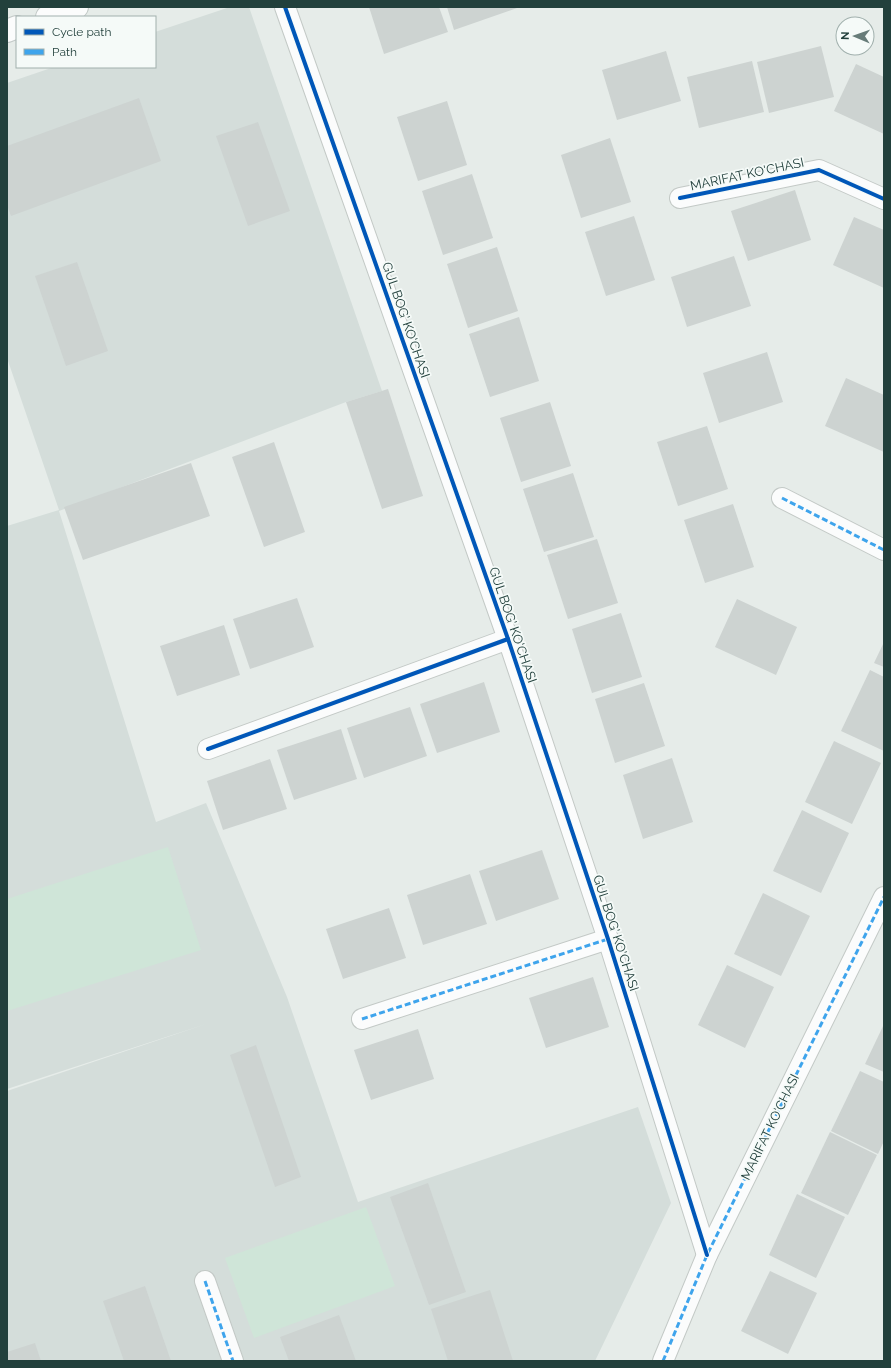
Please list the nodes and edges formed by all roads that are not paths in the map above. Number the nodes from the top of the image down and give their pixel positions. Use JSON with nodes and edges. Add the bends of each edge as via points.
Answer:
{"nodes":[{"id":1,"x":77,"y":7,"type":"edge"},
{"id":2,"x":286,"y":7,"type":"edge"},
{"id":3,"x":51,"y":16,"type":"edge"},
{"id":4,"x":680,"y":198,"type":"dead end"},
{"id":5,"x":884,"y":200,"type":"edge"},
{"id":6,"x":782,"y":498,"type":"dead end"},
{"id":7,"x":884,"y":550,"type":"edge"},
{"id":8,"x":508,"y":639,"type":"junction"},
{"id":9,"x":208,"y":749,"type":"dead end"},
{"id":10,"x":884,"y":897,"type":"edge"},
{"id":11,"x":608,"y":939,"type":"junction"},
{"id":12,"x":362,"y":1019,"type":"dead end"},
{"id":13,"x":707,"y":1255,"type":"junction"},
{"id":14,"x":205,"y":1281,"type":"dead end"},
{"id":15,"x":233,"y":1361,"type":"edge"},
{"id":16,"x":663,"y":1361,"type":"edge"}],
"edges":[{"from":1,"to":3,"type":"main road"},
{"from":2,"to":8,"type":"street","name":"GUL BOG' KO'CHASI"},
{"from":4,"to":5,"type":"street","name":"MARIFAT KO'CHASI","via":[[819,170]]},
{"from":6,"to":7,"type":"street"},
{"from":8,"to":9,"type":"street"},
{"from":8,"to":11,"type":"street","name":"GUL BOG' KO'CHASI"},
{"from":10,"to":13,"type":"street","name":"MARIFAT KO'CHASI"},
{"from":11,"to":12,"type":"street"},
{"from":11,"to":13,"type":"street","name":"GUL BOG' KO'CHASI"},
{"from":13,"to":16,"type":"street","name":"MARIFAT KO'CHASI"},
{"from":14,"to":15,"type":"street"}]}
